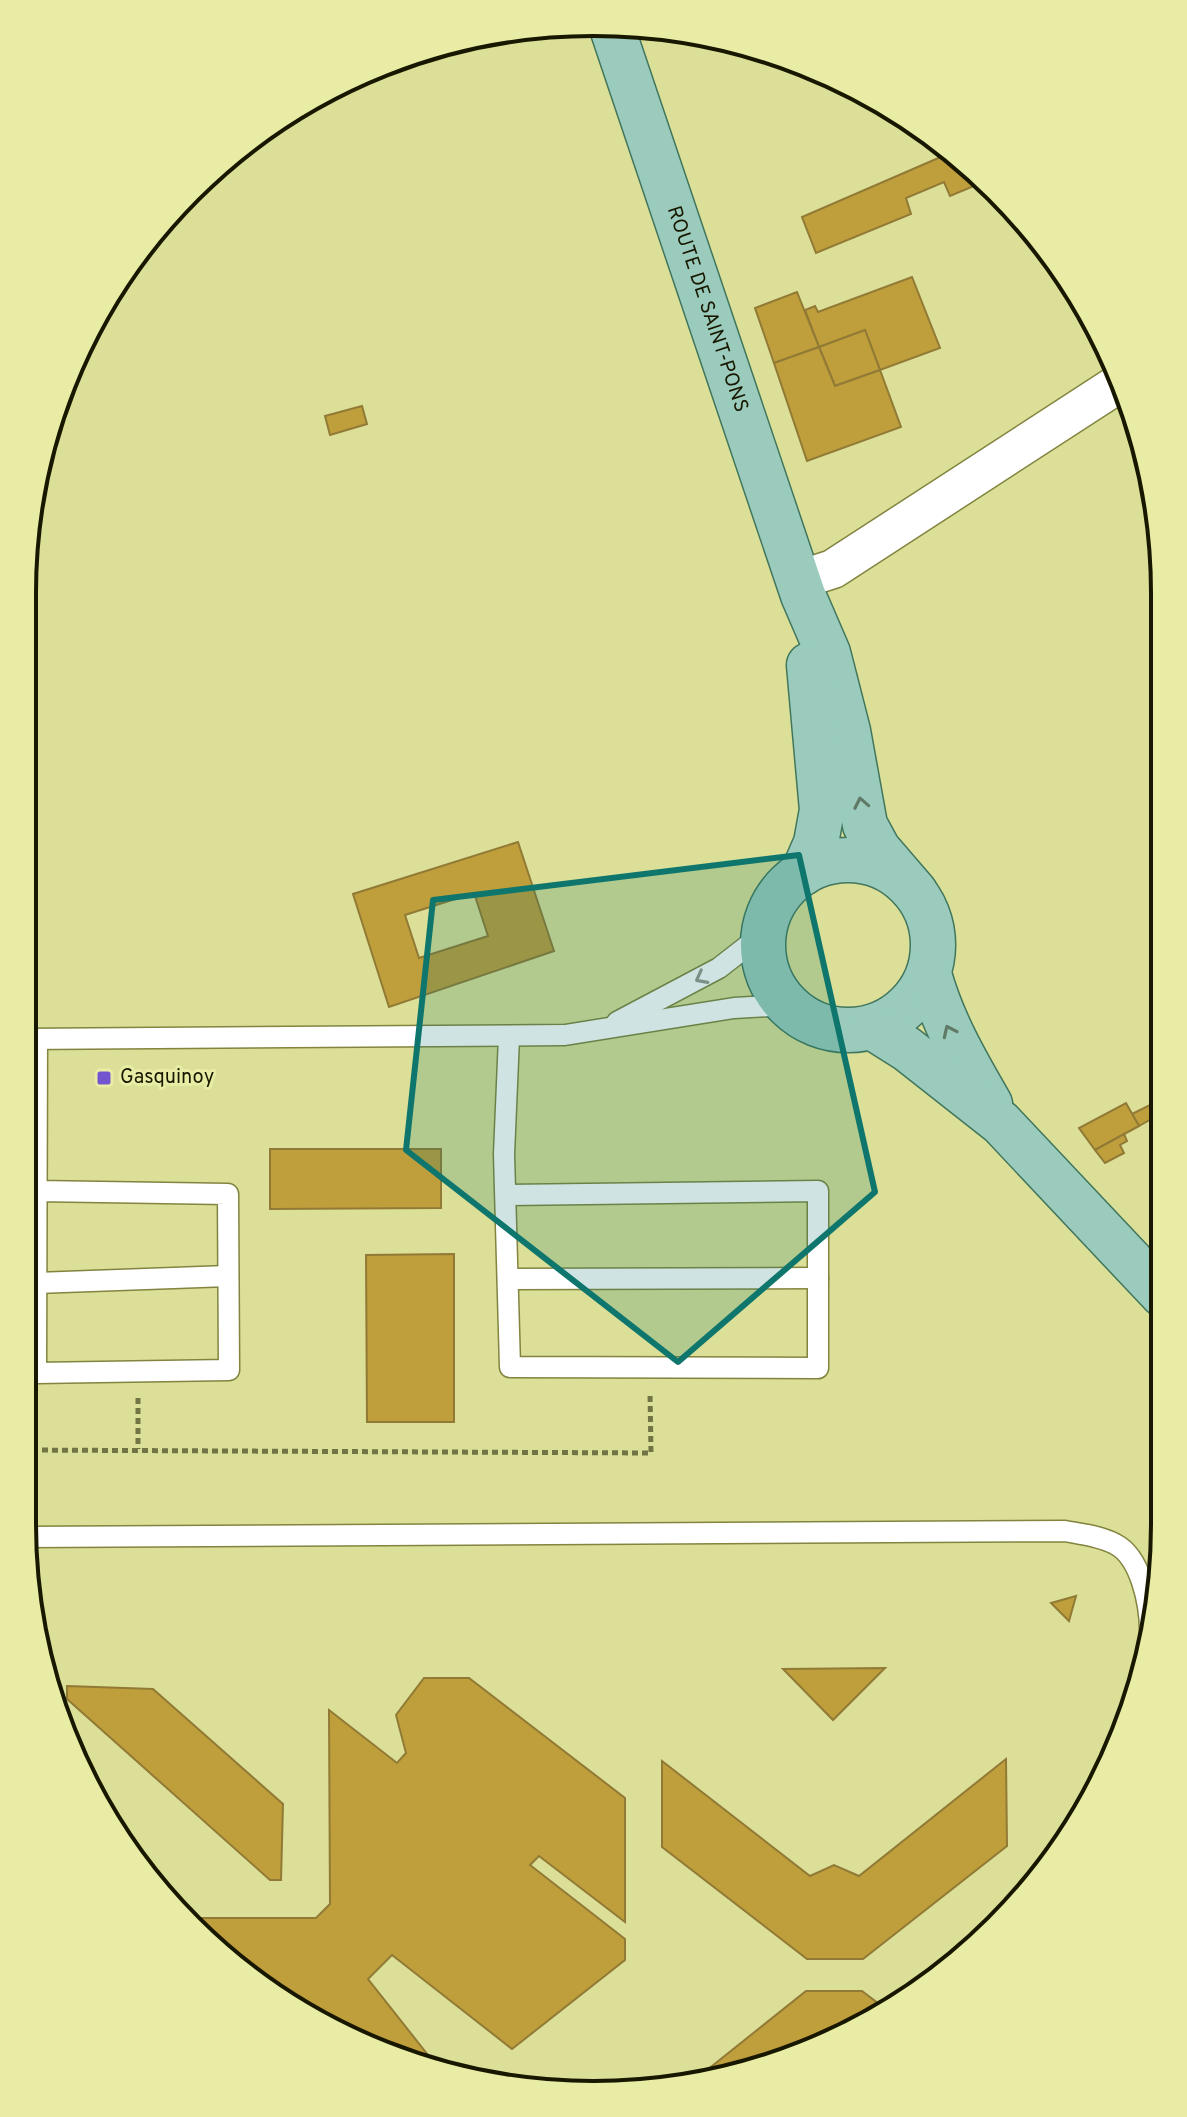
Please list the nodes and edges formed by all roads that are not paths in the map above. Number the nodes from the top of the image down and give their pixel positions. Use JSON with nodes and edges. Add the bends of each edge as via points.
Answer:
{"nodes":[{"id":1,"x":615,"y":37,"type":"edge"},
{"id":2,"x":1112,"y":388,"type":"edge"},
{"id":3,"x":801,"y":587,"type":"junction"},
{"id":4,"x":803,"y":873,"type":"junction"},
{"id":5,"x":915,"y":892,"type":"junction"},
{"id":6,"x":764,"y":933,"type":"junction"},
{"id":7,"x":929,"y":974,"type":"junction"},
{"id":8,"x":788,"y":1005,"type":"junction"},
{"id":9,"x":872,"y":1027,"type":"junction"},
{"id":10,"x":603,"y":1029,"type":"junction"},
{"id":11,"x":509,"y":1037,"type":"junction"},
{"id":12,"x":36,"y":1039,"type":"edge"},
{"id":13,"x":1001,"y":1123,"type":"junction"},
{"id":14,"x":36,"y":1169,"type":"edge"},
{"id":15,"x":37,"y":1191,"type":"junction"},
{"id":16,"x":506,"y":1195,"type":"junction"},
{"id":17,"x":228,"y":1276,"type":"junction"},
{"id":18,"x":818,"y":1278,"type":"junction"},
{"id":19,"x":508,"y":1279,"type":"junction"},
{"id":20,"x":1151,"y":1282,"type":"edge"},
{"id":21,"x":36,"y":1283,"type":"joint"},
{"id":22,"x":36,"y":1374,"type":"edge"},
{"id":23,"x":36,"y":1537,"type":"edge"},
{"id":24,"x":1146,"y":1597,"type":"edge"}],
"edges":[{"from":1,"to":3,"type":"main road","name":"ROUTE DE SAINT-PONS"},
{"from":2,"to":3,"type":"street"},
{"from":3,"to":4,"type":"main road","name":"ROUTE DE SAINT-PONS","via":[[822,810]]},
{"from":5,"to":3,"type":"main road","name":"ROUTE DE SAINT-PONS","one_way":true,"via":[[865,825],[828,653]]},
{"from":4,"to":5,"type":"main road","via":[[842,861],[862,862],[900,878]]},
{"from":4,"to":6,"type":"main road","via":[[778,899]]},
{"from":5,"to":7,"type":"main road","via":[[932,931]]},
{"from":6,"to":8,"type":"main road","via":[[767,972]]},
{"from":6,"to":10,"type":"lane","one_way":true,"via":[[719,968]]},
{"from":7,"to":9,"type":"main road","via":[[907,1007]]},
{"from":13,"to":7,"type":"main road","one_way":true,"via":[[938,1008]]},
{"from":8,"to":9,"type":"main road","via":[[827,1027]]},
{"from":8,"to":10,"type":"lane"},
{"from":9,"to":13,"type":"main road"},
{"from":10,"to":11,"type":"lane"},
{"from":11,"to":12,"type":"lane"},
{"from":11,"to":16,"type":"lane"},
{"from":13,"to":20,"type":"main road"},
{"from":14,"to":15,"type":"lane"},
{"from":15,"to":17,"type":"lane","via":[[228,1194]]},
{"from":15,"to":21,"type":"lane"},
{"from":16,"to":18,"type":"lane","via":[[818,1191]]},
{"from":16,"to":19,"type":"lane"},
{"from":17,"to":21,"type":"lane"},
{"from":17,"to":22,"type":"lane","via":[[229,1370]]},
{"from":18,"to":19,"type":"lane"},
{"from":18,"to":19,"type":"lane","via":[[818,1368],[510,1367]]},
{"from":23,"to":24,"type":"lane","via":[[1065,1531],[1118,1545],[1137,1569]]}]}
